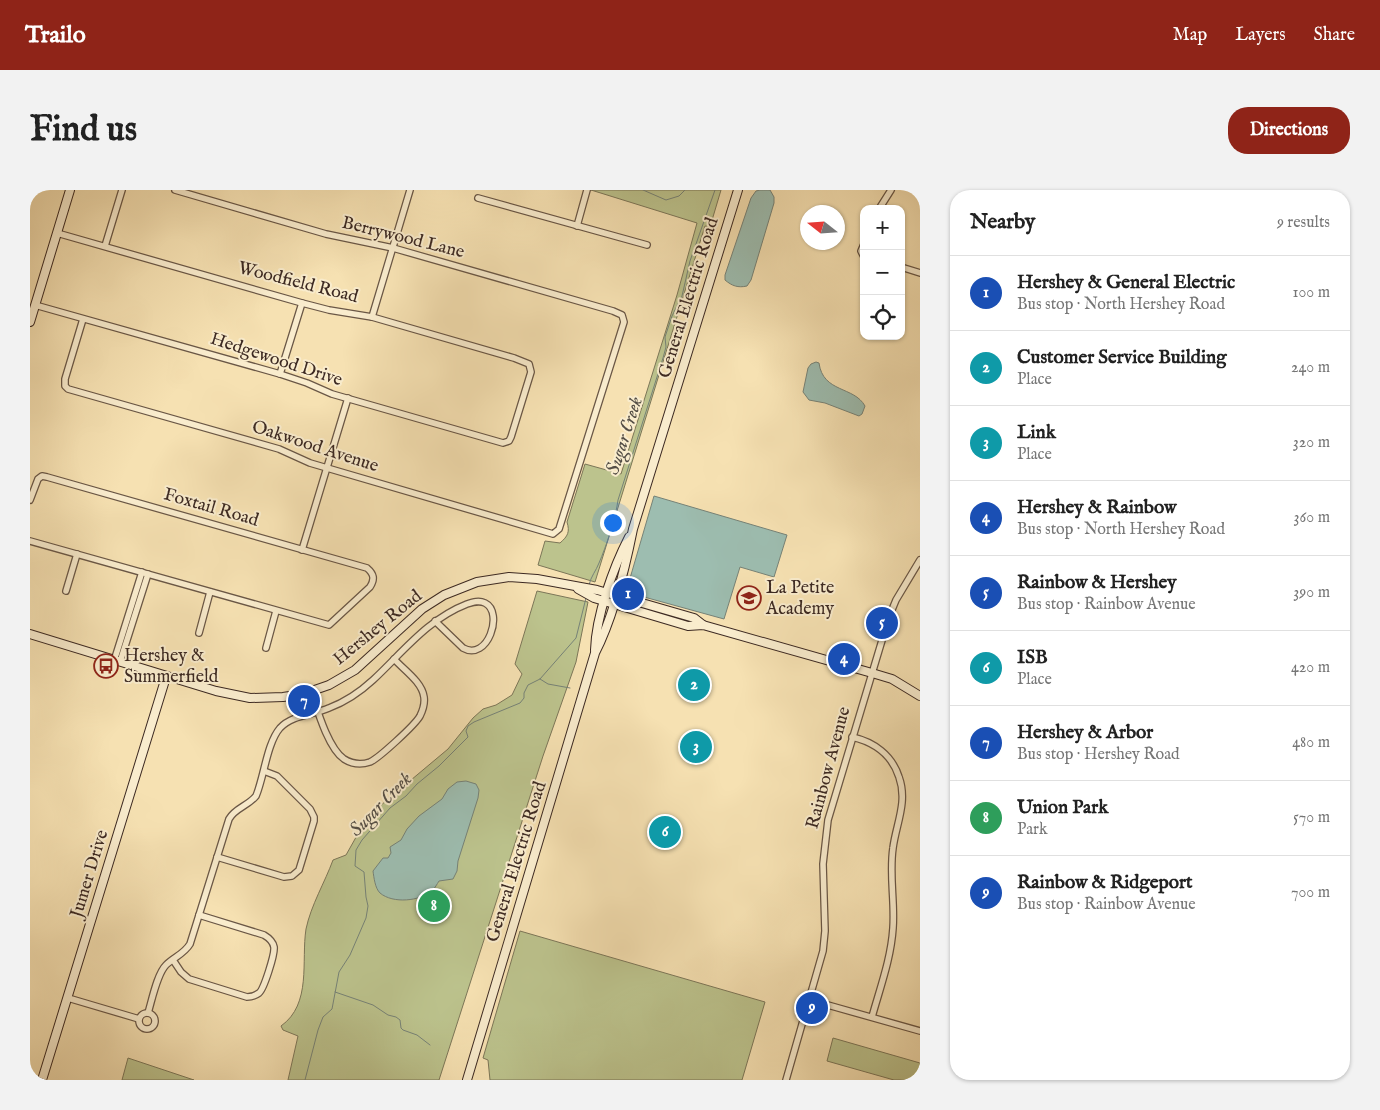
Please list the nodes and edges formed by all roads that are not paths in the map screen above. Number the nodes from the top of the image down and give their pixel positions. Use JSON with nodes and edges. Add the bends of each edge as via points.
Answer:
{"nodes":[{"id":1,"x":70,"y":190,"type":"edge"},
{"id":2,"x":122,"y":190,"type":"edge"},
{"id":3,"x":175,"y":190,"type":"edge"},
{"id":4,"x":410,"y":190,"type":"edge"},
{"id":5,"x":587,"y":190,"type":"edge"},
{"id":6,"x":738,"y":190,"type":"edge"},
{"id":7,"x":891,"y":190,"type":"edge"},
{"id":8,"x":478,"y":198,"type":"dead end"},
{"id":9,"x":882,"y":205,"type":"edge"},
{"id":10,"x":577,"y":226,"type":"junction"},
{"id":11,"x":57,"y":233,"type":"junction"},
{"id":12,"x":647,"y":245,"type":"dead end"},
{"id":13,"x":105,"y":246,"type":"junction"},
{"id":14,"x":393,"y":248,"type":"junction"},
{"id":15,"x":905,"y":268,"type":"edge"},
{"id":16,"x":920,"y":273,"type":"edge"},
{"id":17,"x":302,"y":303,"type":"junction"},
{"id":18,"x":35,"y":304,"type":"junction"},
{"id":19,"x":372,"y":317,"type":"junction"},
{"id":20,"x":83,"y":319,"type":"junction"},
{"id":21,"x":30,"y":322,"type":"edge"},
{"id":22,"x":280,"y":374,"type":"junction"},
{"id":23,"x":348,"y":398,"type":"junction"},
{"id":24,"x":507,"y":442,"type":"joint"},
{"id":25,"x":327,"y":468,"type":"junction"},
{"id":26,"x":30,"y":500,"type":"edge"},
{"id":27,"x":557,"y":532,"type":"joint"},
{"id":28,"x":30,"y":540,"type":"edge"},
{"id":29,"x":302,"y":550,"type":"junction"},
{"id":30,"x":77,"y":554,"type":"junction"},
{"id":31,"x":920,"y":560,"type":"edge"},
{"id":32,"x":145,"y":573,"type":"junction"},
{"id":33,"x":572,"y":586,"type":"junction"},
{"id":34,"x":66,"y":591,"type":"dead end"},
{"id":35,"x":210,"y":592,"type":"junction"},
{"id":36,"x":612,"y":594,"type":"junction"},
{"id":37,"x":605,"y":601,"type":"junction"},
{"id":38,"x":613,"y":604,"type":"junction"},
{"id":39,"x":276,"y":611,"type":"junction"},
{"id":40,"x":435,"y":621,"type":"junction"},
{"id":41,"x":703,"y":625,"type":"junction"},
{"id":42,"x":199,"y":633,"type":"dead end"},
{"id":43,"x":30,"y":634,"type":"edge"},
{"id":44,"x":266,"y":648,"type":"dead end"},
{"id":45,"x":595,"y":653,"type":"junction"},
{"id":46,"x":394,"y":659,"type":"junction"},
{"id":47,"x":117,"y":662,"type":"junction"},
{"id":48,"x":872,"y":673,"type":"junction"},
{"id":49,"x":166,"y":676,"type":"junction"},
{"id":50,"x":311,"y":691,"type":"junction"},
{"id":51,"x":920,"y":696,"type":"edge"},
{"id":52,"x":318,"y":712,"type":"junction"},
{"id":53,"x":852,"y":737,"type":"junction"},
{"id":54,"x":264,"y":771,"type":"junction"},
{"id":55,"x":217,"y":857,"type":"junction"},
{"id":56,"x":199,"y":915,"type":"junction"},
{"id":57,"x":173,"y":960,"type":"junction"},
{"id":58,"x":68,"y":998,"type":"junction"},
{"id":59,"x":810,"y":1000,"type":"junction"},
{"id":60,"x":148,"y":1013,"type":"junction"},
{"id":61,"x":872,"y":1017,"type":"junction"},
{"id":62,"x":139,"y":1019,"type":"junction"},
{"id":63,"x":920,"y":1031,"type":"edge"},
{"id":64,"x":42,"y":1080,"type":"edge"},
{"id":65,"x":467,"y":1080,"type":"edge"},
{"id":66,"x":786,"y":1080,"type":"edge"}],
"edges":[{"from":1,"to":11,"type":"main road"},
{"from":2,"to":13,"type":"street"},
{"from":3,"to":14,"type":"street","name":"Berrywood Lane","via":[[326,234]]},
{"from":4,"to":14,"type":"street"},
{"from":5,"to":10,"type":"street"},
{"from":6,"to":36,"type":"main road","name":"General Electric Road","via":[[633,529],[628,556]]},
{"from":7,"to":9,"type":"street"},
{"from":8,"to":10,"type":"street"},
{"from":10,"to":12,"type":"street"},
{"from":11,"to":13,"type":"street","name":"Woodfield Road"},
{"from":11,"to":18,"type":"main road"},
{"from":13,"to":17,"type":"street","name":"Woodfield Road"},
{"from":14,"to":19,"type":"street"},
{"from":14,"to":27,"type":"street","name":"Berrywood Lane","via":[[613,311],[623,317]]},
{"from":15,"to":16,"type":"street"},
{"from":17,"to":19,"type":"street","name":"Woodfield Road"},
{"from":17,"to":22,"type":"street"},
{"from":18,"to":20,"type":"street","name":"Hedgewood Drive"},
{"from":18,"to":21,"type":"main road"},
{"from":19,"to":24,"type":"street","name":"Woodfield Road","via":[[527,362],[531,372]]},
{"from":20,"to":22,"type":"street","name":"Hedgewood Drive"},
{"from":20,"to":25,"type":"street","name":"Oakwood Avenue","via":[[65,386],[279,450]]},
{"from":22,"to":23,"type":"street","name":"Hedgewood Drive"},
{"from":23,"to":24,"type":"street","name":"Hedgewood Drive"},
{"from":23,"to":25,"type":"street"},
{"from":25,"to":27,"type":"street","name":"Oakwood Avenue","via":[[553,534]]},
{"from":25,"to":29,"type":"street"},
{"from":26,"to":29,"type":"street","name":"Foxtail Road","via":[[36,482],[47,477]]},
{"from":28,"to":30,"type":"street"},
{"from":29,"to":39,"type":"street","name":"Foxtail Road","via":[[367,568],[372,572],[374,582],[329,625]]},
{"from":30,"to":32,"type":"street"},
{"from":30,"to":34,"type":"street"},
{"from":31,"to":48,"type":"street","name":"Rainbow Avenue","via":[[892,609]]},
{"from":32,"to":35,"type":"street"},
{"from":32,"to":47,"type":"street"},
{"from":33,"to":36,"type":"main road","name":"Hershey Road"},
{"from":33,"to":37,"type":"main road","name":"Hershey Road"},
{"from":33,"to":50,"type":"main road","name":"Hershey Road","via":[[509,577],[477,582],[444,595],[422,609],[355,670]]},
{"from":35,"to":39,"type":"street"},
{"from":35,"to":42,"type":"street"},
{"from":36,"to":37,"type":"main road","name":"General Electric Road"},
{"from":36,"to":38,"type":"main road","name":"General Electric Road"},
{"from":36,"to":41,"type":"main road","name":"Hershey Road","via":[[694,618]]},
{"from":37,"to":38,"type":"main road","name":"Hershey Road"},
{"from":37,"to":45,"type":"main road","name":"General Electric Road","via":[[595,632]]},
{"from":38,"to":41,"type":"main road","name":"Hershey Road","via":[[688,626]]},
{"from":38,"to":45,"type":"main road","name":"General Electric Road"},
{"from":39,"to":44,"type":"street"},
{"from":40,"to":40,"type":"street","via":[[462,648],[471,651],[480,649],[486,642],[494,616],[488,604],[479,601],[453,610]]},
{"from":40,"to":46,"type":"street"},
{"from":41,"to":48,"type":"main road"},
{"from":43,"to":47,"type":"main road","name":"Hershey Road"},
{"from":45,"to":65,"type":"main road","name":"General Electric Road"},
{"from":46,"to":52,"type":"street","via":[[354,696]]},
{"from":46,"to":52,"type":"street","via":[[420,687],[424,704],[418,720],[374,760],[357,763],[340,756]]},
{"from":47,"to":49,"type":"main road","name":"Hershey Road"},
{"from":48,"to":51,"type":"main road"},
{"from":48,"to":53,"type":"street","name":"Rainbow Avenue"},
{"from":49,"to":50,"type":"main road","name":"Hershey Road","via":[[216,692],[250,698],[283,697]]},
{"from":49,"to":58,"type":"main road","name":"Jumer Drive"},
{"from":50,"to":52,"type":"street"},
{"from":52,"to":54,"type":"street","via":[[281,727],[274,737]]},
{"from":53,"to":59,"type":"street","name":"Rainbow Avenue","via":[[825,839],[822,886],[825,931],[823,952]]},
{"from":53,"to":61,"type":"street","via":[[884,752],[897,770],[903,802],[892,861],[892,940]]},
{"from":54,"to":55,"type":"street","via":[[256,796],[235,810],[228,819]]},
{"from":54,"to":55,"type":"street","via":[[277,776],[312,813],[314,821],[299,870],[284,877]]},
{"from":55,"to":56,"type":"street"},
{"from":56,"to":57,"type":"street","via":[[187,948]]},
{"from":56,"to":57,"type":"street","via":[[270,939],[274,952],[262,989],[247,997],[189,979]]},
{"from":57,"to":60,"type":"street","via":[[162,971]]},
{"from":58,"to":62,"type":"street"},
{"from":58,"to":64,"type":"main road","name":"Jumer Drive"},
{"from":59,"to":61,"type":"street"},
{"from":59,"to":66,"type":"street","name":"Rainbow Avenue"},
{"from":60,"to":62,"type":"street"},
{"from":60,"to":62,"type":"street","via":[[154,1018],[151,1027],[141,1026]]},
{"from":61,"to":63,"type":"street"}]}
